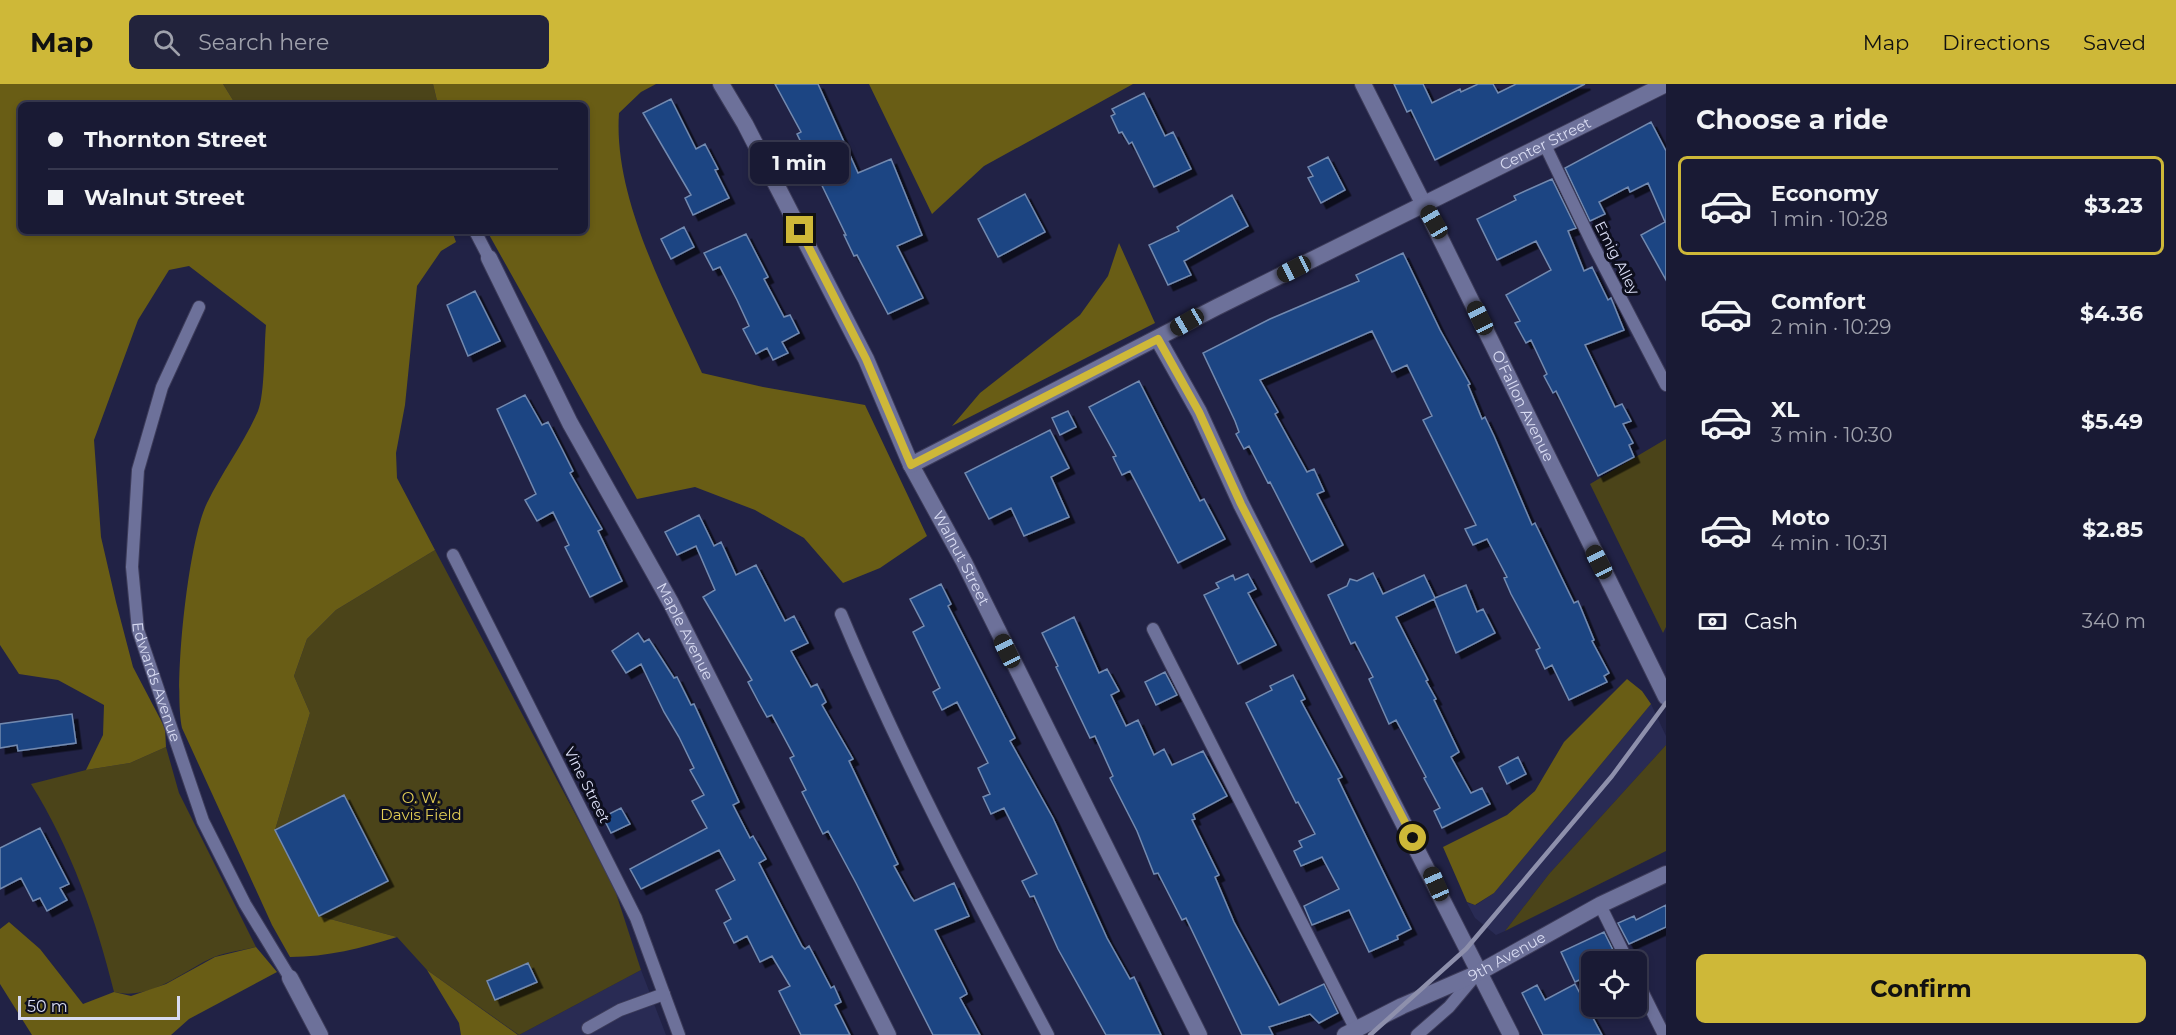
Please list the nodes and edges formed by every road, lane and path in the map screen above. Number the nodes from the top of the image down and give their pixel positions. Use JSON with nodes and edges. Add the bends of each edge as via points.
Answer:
{"nodes":[{"id":1,"x":721,"y":84,"type":"edge"},
{"id":2,"x":1363,"y":84,"type":"edge"},
{"id":3,"x":1665,"y":86,"type":"edge"},
{"id":4,"x":1545,"y":143,"type":"junction"},
{"id":5,"x":1424,"y":205,"type":"junction"},
{"id":6,"x":477,"y":234,"type":"edge"},
{"id":7,"x":489,"y":258,"type":"joint"},
{"id":8,"x":199,"y":306,"type":"dead end"},
{"id":9,"x":1158,"y":339,"type":"junction"},
{"id":10,"x":1666,"y":386,"type":"edge"},
{"id":11,"x":911,"y":465,"type":"junction"},
{"id":12,"x":453,"y":555,"type":"dead end"},
{"id":13,"x":842,"y":614,"type":"dead end"},
{"id":14,"x":1153,"y":629,"type":"dead end"},
{"id":15,"x":1666,"y":696,"type":"edge"},
{"id":16,"x":1666,"y":874,"type":"edge"},
{"id":17,"x":1600,"y":905,"type":"junction"},
{"id":18,"x":1623,"y":951,"type":"edge"},
{"id":19,"x":1478,"y":973,"type":"junction"},
{"id":20,"x":290,"y":978,"type":"joint"},
{"id":21,"x":664,"y":994,"type":"junction"},
{"id":22,"x":1647,"y":1001,"type":"edge"},
{"id":23,"x":588,"y":1028,"type":"dead end"},
{"id":24,"x":1350,"y":1032,"type":"edge"},
{"id":25,"x":320,"y":1035,"type":"edge"},
{"id":26,"x":679,"y":1035,"type":"edge"},
{"id":27,"x":888,"y":1035,"type":"edge"},
{"id":28,"x":1048,"y":1035,"type":"edge"},
{"id":29,"x":1199,"y":1035,"type":"edge"},
{"id":30,"x":1417,"y":1035,"type":"edge"},
{"id":31,"x":1511,"y":1035,"type":"edge"},
{"id":32,"x":1664,"y":1035,"type":"edge"}],
"edges":[{"from":1,"to":11,"type":"street","name":"Walnut Street","via":[[862,352]]},
{"from":2,"to":5,"type":"street","name":"O’Fallon Avenue"},
{"from":3,"to":4,"type":"street","name":"Center Street"},
{"from":4,"to":5,"type":"street","name":"Center Street"},
{"from":4,"to":10,"type":"lane","name":"Emig Alley"},
{"from":5,"to":9,"type":"street","name":"Center Street"},
{"from":5,"to":15,"type":"street","name":"O’Fallon Avenue"},
{"from":6,"to":7,"type":"lane","name":"Maple Avenue"},
{"from":7,"to":27,"type":"street","name":"Maple Avenue","via":[[570,423],[671,603]]},
{"from":8,"to":20,"type":"lane","name":"Edwards Avenue","via":[[162,387],[138,470],[132,567],[138,630],[203,821],[245,904]]},
{"from":9,"to":11,"type":"street","name":"Center Street"},
{"from":9,"to":19,"type":"street","via":[[1199,412],[1241,504]]},
{"from":11,"to":29,"type":"street","name":"Walnut Street","via":[[964,562]]},
{"from":12,"to":21,"type":"lane","name":"Vine Street","via":[[615,873]]},
{"from":13,"to":28,"type":"lane","via":[[864,669],[945,836]]},
{"from":14,"to":24,"type":"lane"},
{"from":16,"to":17,"type":"street","name":"9th Avenue"},
{"from":17,"to":18,"type":"lane"},
{"from":17,"to":19,"type":"street","name":"9th Avenue"},
{"from":19,"to":24,"type":"street","name":"9th Avenue"},
{"from":19,"to":30,"type":"lane","via":[[1449,1007]]},
{"from":19,"to":31,"type":"street"},
{"from":20,"to":25,"type":"street","name":"Edwards Avenue"},
{"from":21,"to":23,"type":"lane","via":[[620,1010]]},
{"from":21,"to":26,"type":"lane","name":"Vine Street"},
{"from":22,"to":32,"type":"lane"}]}
